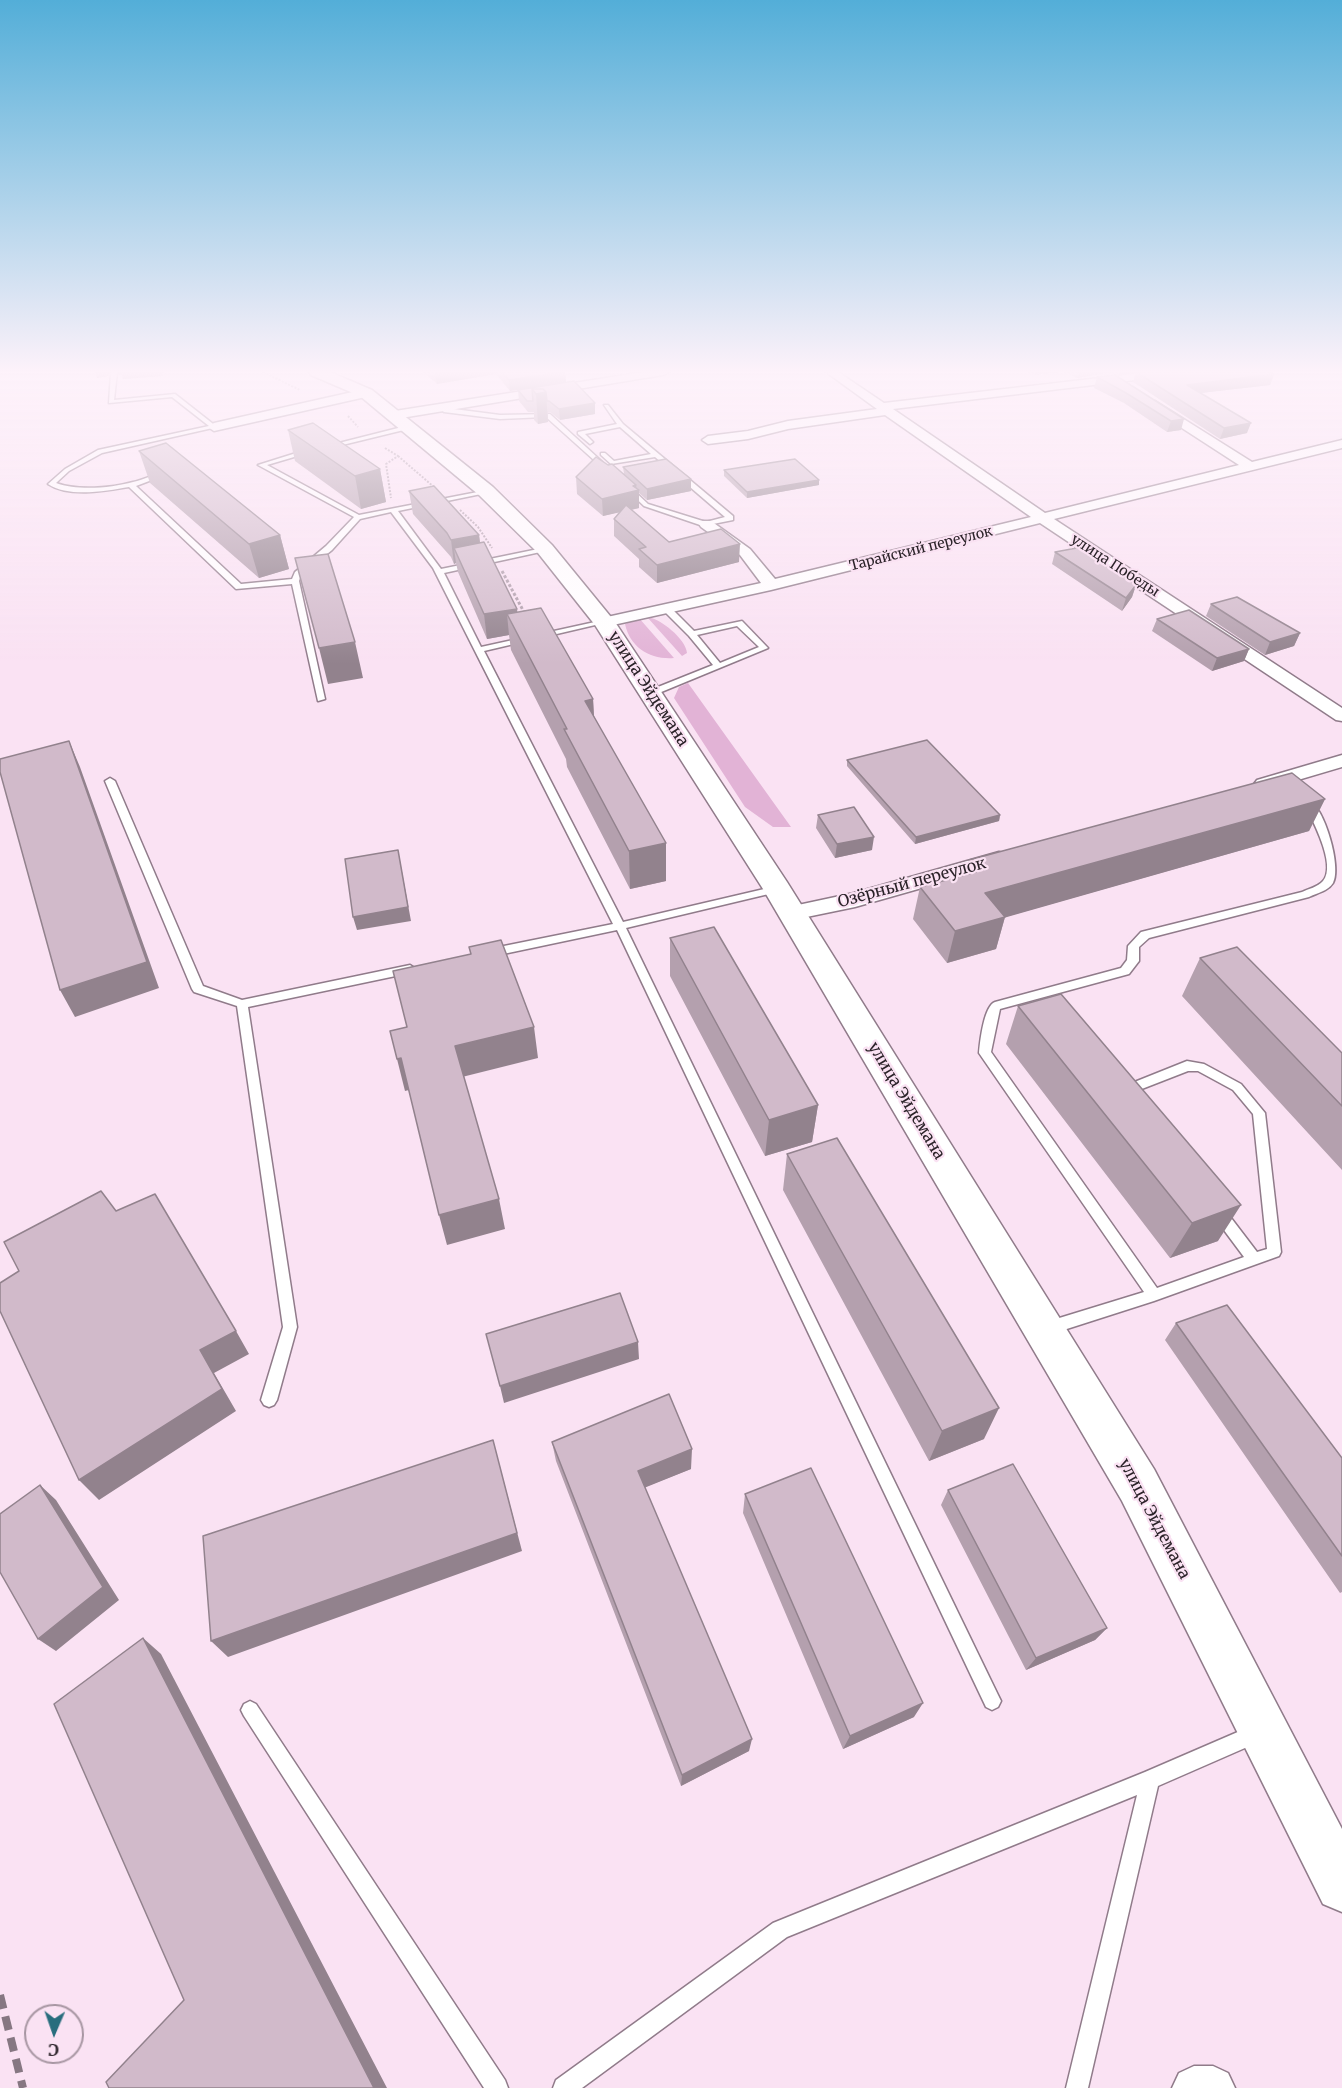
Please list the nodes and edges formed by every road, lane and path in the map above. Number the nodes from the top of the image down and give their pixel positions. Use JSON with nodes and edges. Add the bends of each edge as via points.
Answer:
{"nodes":[{"id":1,"x":68,"y":469,"type":"edge"},
{"id":2,"x":269,"y":469,"type":"edge"},
{"id":3,"x":387,"y":469,"type":"edge"},
{"id":4,"x":427,"y":469,"type":"edge"},
{"id":5,"x":454,"y":469,"type":"edge"},
{"id":6,"x":608,"y":469,"type":"edge"},
{"id":7,"x":674,"y":469,"type":"edge"},
{"id":8,"x":972,"y":469,"type":"edge"},
{"id":9,"x":1241,"y":469,"type":"edge"},
{"id":10,"x":172,"y":471,"type":"edge"},
{"id":11,"x":614,"y":475,"type":"edge"},
{"id":12,"x":622,"y":482,"type":"edge"},
{"id":13,"x":131,"y":485,"type":"junction"},
{"id":14,"x":486,"y":491,"type":"junction"},
{"id":15,"x":448,"y":499,"type":"junction"},
{"id":16,"x":393,"y":510,"type":"junction"},
{"id":17,"x":358,"y":517,"type":"junction"},
{"id":18,"x":1044,"y":519,"type":"junction"},
{"id":19,"x":706,"y":524,"type":"junction"},
{"id":20,"x":545,"y":549,"type":"junction"},
{"id":21,"x":439,"y":572,"type":"junction"},
{"id":22,"x":295,"y":581,"type":"junction"},
{"id":23,"x":771,"y":585,"type":"junction"},
{"id":24,"x":666,"y":608,"type":"junction"},
{"id":25,"x":604,"y":622,"type":"junction"},
{"id":26,"x":692,"y":634,"type":"junction"},
{"id":27,"x":478,"y":650,"type":"junction"},
{"id":28,"x":718,"y":666,"type":"junction"},
{"id":29,"x":651,"y":693,"type":"junction"},
{"id":30,"x":321,"y":699,"type":"dead end"},
{"id":31,"x":1342,"y":716,"type":"edge"},
{"id":32,"x":1342,"y":761,"type":"edge"},
{"id":33,"x":110,"y":781,"type":"dead end"},
{"id":34,"x":1299,"y":786,"type":"junction"},
{"id":35,"x":1249,"y":788,"type":"edge"},
{"id":36,"x":1012,"y":855,"type":"edge"},
{"id":37,"x":784,"y":901,"type":"junction"},
{"id":38,"x":620,"y":926,"type":"junction"},
{"id":39,"x":471,"y":956,"type":"edge"},
{"id":40,"x":425,"y":966,"type":"edge"},
{"id":41,"x":242,"y":1004,"type":"junction"},
{"id":42,"x":1139,"y":1107,"type":"edge"},
{"id":43,"x":1212,"y":1204,"type":"edge"},
{"id":44,"x":1254,"y":1259,"type":"junction"},
{"id":45,"x":1154,"y":1295,"type":"junction"},
{"id":46,"x":1044,"y":1329,"type":"junction"},
{"id":47,"x":269,"y":1400,"type":"dead end"},
{"id":48,"x":992,"y":1701,"type":"dead end"},
{"id":49,"x":250,"y":1710,"type":"dead end"},
{"id":50,"x":1264,"y":1730,"type":"junction"},
{"id":51,"x":1150,"y":1780,"type":"junction"},
{"id":52,"x":1342,"y":1885,"type":"edge"},
{"id":53,"x":497,"y":2088,"type":"edge"},
{"id":54,"x":564,"y":2088,"type":"edge"},
{"id":55,"x":1077,"y":2088,"type":"edge"},
{"id":56,"x":1194,"y":2088,"type":"edge"},
{"id":57,"x":1213,"y":2088,"type":"edge"}],
"edges":[{"from":1,"to":13,"type":"lane","via":[[51,484],[57,488],[88,489]]},
{"from":2,"to":17,"type":"lane"},
{"from":3,"to":16,"type":"path"},
{"from":4,"to":15,"type":"path"},
{"from":5,"to":14,"type":"main road","name":"улица Эйдемана"},
{"from":6,"to":11,"type":"lane"},
{"from":7,"to":19,"type":"lane","via":[[729,518]]},
{"from":8,"to":18,"type":"street","name":"улица Победы"},
{"from":9,"to":18,"type":"street","name":"Тарайский переулок"},
{"from":10,"to":13,"type":"lane"},
{"from":12,"to":19,"type":"lane","via":[[646,504]]},
{"from":13,"to":22,"type":"lane","via":[[239,587]]},
{"from":14,"to":15,"type":"lane"},
{"from":14,"to":20,"type":"main road","name":"улица Эйдемана"},
{"from":15,"to":16,"type":"lane"},
{"from":16,"to":17,"type":"lane"},
{"from":16,"to":21,"type":"lane"},
{"from":17,"to":22,"type":"lane"},
{"from":18,"to":23,"type":"street","name":"Тарайский переулок"},
{"from":18,"to":31,"type":"street","name":"улица Победы"},
{"from":19,"to":23,"type":"street","via":[[745,552]]},
{"from":20,"to":21,"type":"lane"},
{"from":20,"to":25,"type":"main road","name":"улица Эйдемана"},
{"from":21,"to":27,"type":"lane"},
{"from":22,"to":30,"type":"lane"},
{"from":23,"to":24,"type":"street","name":"Тарайский переулок"},
{"from":24,"to":25,"type":"street","name":"Тарайский переулок"},
{"from":24,"to":26,"type":"lane"},
{"from":25,"to":27,"type":"lane"},
{"from":25,"to":29,"type":"main road","name":"улица Эйдемана"},
{"from":26,"to":28,"type":"lane"},
{"from":26,"to":28,"type":"lane","via":[[739,623],[764,648]]},
{"from":27,"to":38,"type":"lane"},
{"from":28,"to":29,"type":"lane"},
{"from":29,"to":37,"type":"main road","name":"улица Эйдемана"},
{"from":32,"to":34,"type":"street"},
{"from":33,"to":41,"type":"lane","via":[[198,990]]},
{"from":34,"to":35,"type":"street"},
{"from":34,"to":45,"type":"lane","via":[[1337,857],[1329,884],[1305,895],[1145,935],[1134,946],[1133,961],[1125,971],[995,1006],[985,1053]]},
{"from":36,"to":37,"type":"street","name":"Озёрный переулок","via":[[855,900]]},
{"from":37,"to":38,"type":"lane"},
{"from":37,"to":46,"type":"main road","name":"улица Эйдемана"},
{"from":38,"to":39,"type":"lane"},
{"from":38,"to":48,"type":"lane"},
{"from":40,"to":41,"type":"lane"},
{"from":41,"to":47,"type":"lane","via":[[290,1327]]},
{"from":42,"to":44,"type":"lane","via":[[1126,1090],[1187,1066],[1200,1067],[1237,1087],[1259,1113],[1274,1252]]},
{"from":43,"to":44,"type":"lane"},
{"from":44,"to":45,"type":"lane"},
{"from":45,"to":46,"type":"lane"},
{"from":46,"to":50,"type":"main road","name":"улица Эйдемана","via":[[1138,1485]]},
{"from":49,"to":53,"type":"lane"},
{"from":50,"to":51,"type":"lane"},
{"from":50,"to":52,"type":"main road","name":"улица Эйдемана"},
{"from":51,"to":54,"type":"lane","via":[[780,1930]]},
{"from":51,"to":55,"type":"lane"},
{"from":56,"to":57,"type":"street"}]}
